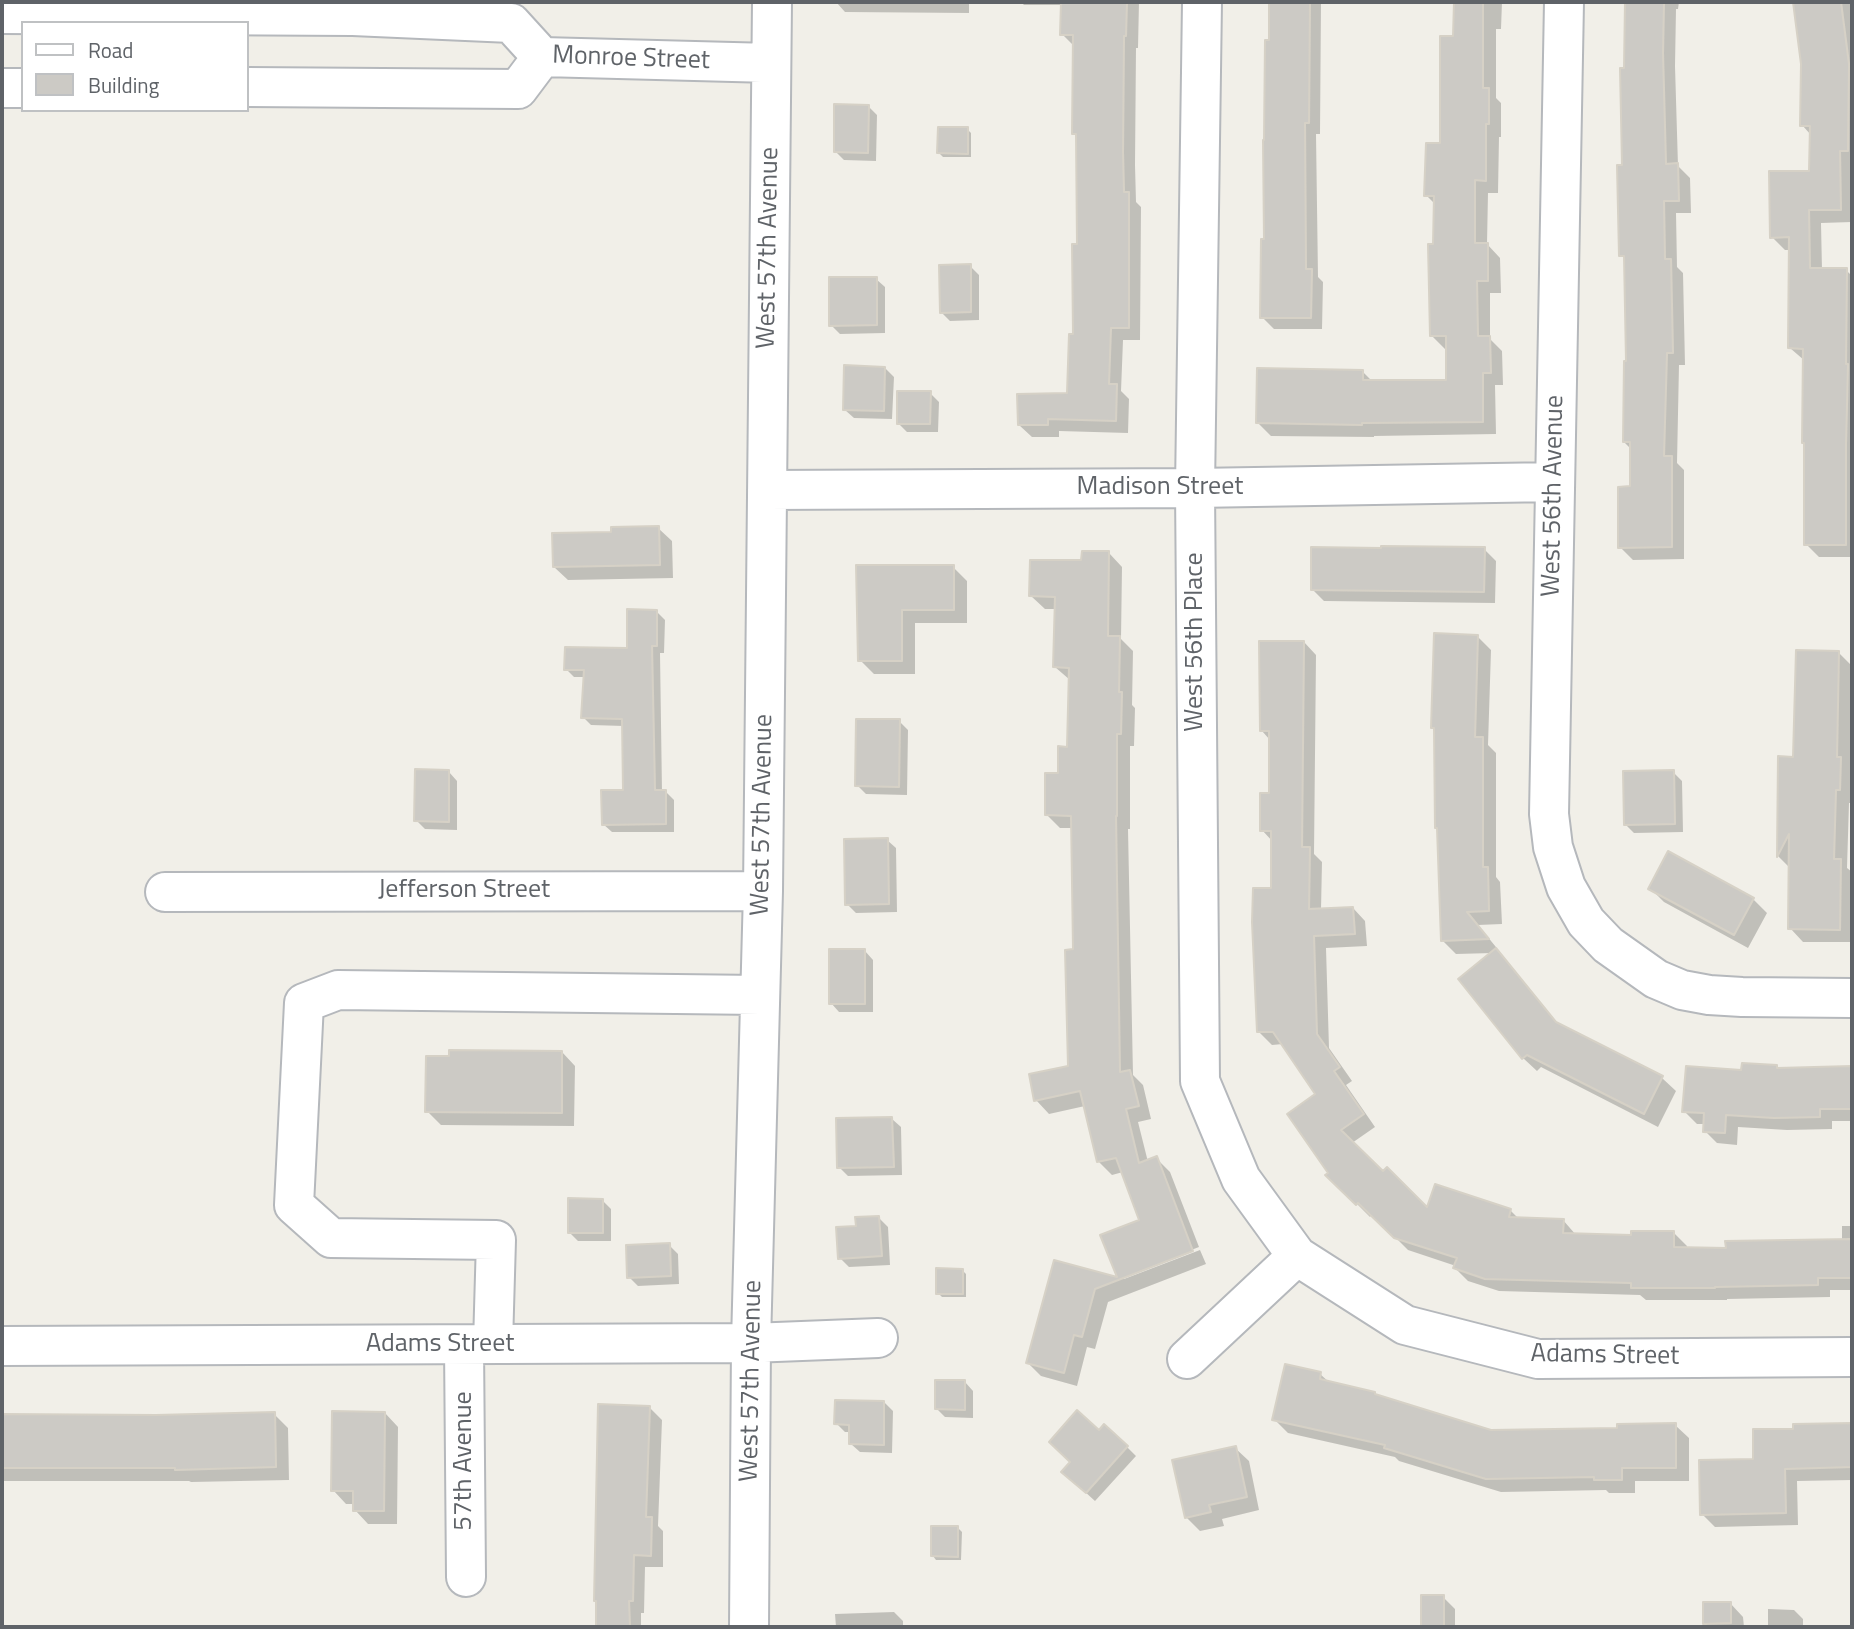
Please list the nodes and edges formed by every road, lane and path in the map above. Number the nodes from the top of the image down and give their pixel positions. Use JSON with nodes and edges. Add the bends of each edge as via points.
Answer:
{"nodes":[{"id":1,"x":772,"y":2,"type":"edge"},
{"id":2,"x":1202,"y":2,"type":"edge"},
{"id":3,"x":1564,"y":2,"type":"edge"},
{"id":4,"x":356,"y":9,"type":"edge"},
{"id":5,"x":511,"y":13,"type":"edge"},
{"id":6,"x":2,"y":14,"type":"edge"},
{"id":7,"x":241,"y":19,"type":"edge"},
{"id":8,"x":542,"y":57,"type":"junction"},
{"id":9,"x":771,"y":63,"type":"junction"},
{"id":10,"x":2,"y":88,"type":"edge"},
{"id":11,"x":21,"y":88,"type":"edge"},
{"id":12,"x":248,"y":88,"type":"edge"},
{"id":13,"x":1554,"y":482,"type":"junction"},
{"id":14,"x":1195,"y":488,"type":"junction"},
{"id":15,"x":767,"y":490,"type":"junction"},
{"id":16,"x":762,"y":891,"type":"junction"},
{"id":17,"x":165,"y":892,"type":"dead end"},
{"id":18,"x":760,"y":995,"type":"junction"},
{"id":19,"x":1852,"y":998,"type":"edge"},
{"id":20,"x":1297,"y":1256,"type":"junction"},
{"id":21,"x":878,"y":1338,"type":"dead end"},
{"id":22,"x":751,"y":1343,"type":"junction"},
{"id":23,"x":479,"y":1345,"type":"junction"},
{"id":24,"x":2,"y":1346,"type":"edge"},
{"id":25,"x":1852,"y":1357,"type":"edge"},
{"id":26,"x":1187,"y":1359,"type":"dead end"},
{"id":27,"x":466,"y":1577,"type":"dead end"},
{"id":28,"x":749,"y":1627,"type":"edge"}],
"edges":[{"from":1,"to":9,"type":"street","name":"West 57th Avenue"},
{"from":2,"to":14,"type":"street","name":"West 56th Place"},
{"from":3,"to":13,"type":"street","name":"West 56th Avenue"},
{"from":4,"to":5,"type":"street","name":"Monroe Street"},
{"from":4,"to":7,"type":"street","name":"Monroe Street"},
{"from":5,"to":8,"type":"street","name":"Monroe Street"},
{"from":6,"to":7,"type":"street","name":"Monroe Street"},
{"from":8,"to":9,"type":"street","name":"Monroe Street"},
{"from":8,"to":12,"type":"street","via":[[518,89]]},
{"from":9,"to":15,"type":"street","name":"West 57th Avenue"},
{"from":10,"to":11,"type":"street"},
{"from":13,"to":14,"type":"street","name":"Madison Street"},
{"from":13,"to":19,"type":"street","name":"West 56th Avenue","via":[[1549,814],[1553,847],[1566,887],[1586,922],[1632,963],[1682,990],[1742,997]]},
{"from":14,"to":15,"type":"street","name":"Madison Street"},
{"from":14,"to":20,"type":"street","name":"West 56th Place","via":[[1200,1081],[1241,1179]]},
{"from":15,"to":16,"type":"street","name":"West 57th Avenue"},
{"from":16,"to":17,"type":"street","name":"Jefferson Street"},
{"from":16,"to":18,"type":"street","name":"West 57th Avenue"},
{"from":18,"to":22,"type":"street","name":"West 57th Avenue"},
{"from":18,"to":23,"type":"street","name":"57th Avenue","via":[[338,990],[304,1003],[294,1205],[331,1238],[496,1240]]},
{"from":20,"to":25,"type":"street","name":"Adams Street","via":[[1405,1325],[1538,1359]]},
{"from":20,"to":26,"type":"street"},
{"from":21,"to":22,"type":"street","name":"Adams Street"},
{"from":22,"to":23,"type":"street","name":"Adams Street"},
{"from":22,"to":28,"type":"street","name":"West 57th Avenue"},
{"from":23,"to":24,"type":"street","name":"Adams Street"},
{"from":23,"to":27,"type":"street","name":"57th Avenue"}]}
